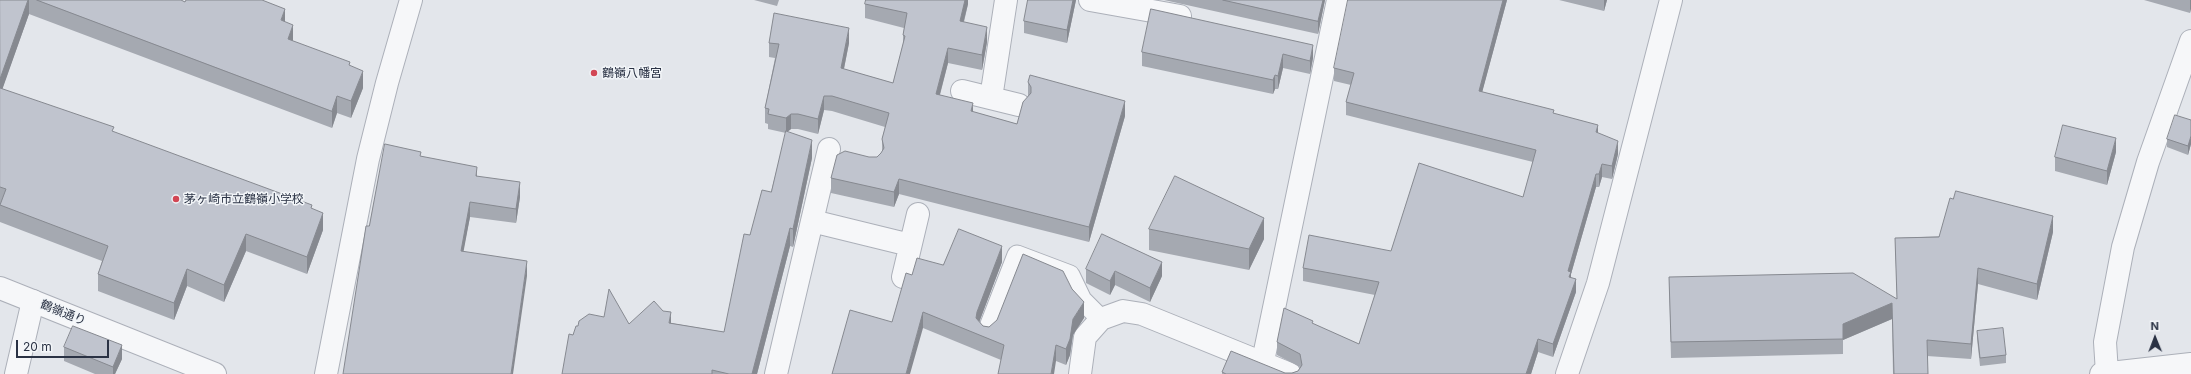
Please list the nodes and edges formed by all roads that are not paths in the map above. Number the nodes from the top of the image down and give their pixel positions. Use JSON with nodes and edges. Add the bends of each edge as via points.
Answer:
{"nodes":[{"id":1,"x":411,"y":0,"type":"edge"},
{"id":2,"x":1006,"y":0,"type":"edge"},
{"id":3,"x":1090,"y":0,"type":"edge"},
{"id":4,"x":1338,"y":0,"type":"edge"},
{"id":5,"x":1671,"y":0,"type":"edge"},
{"id":6,"x":1200,"y":20,"type":"edge"},
{"id":7,"x":2191,"y":41,"type":"edge"},
{"id":8,"x":1305,"y":44,"type":"edge"},
{"id":9,"x":1328,"y":49,"type":"junction"},
{"id":10,"x":962,"y":91,"type":"dead end"},
{"id":11,"x":991,"y":98,"type":"junction"},
{"id":12,"x":1019,"y":105,"type":"dead end"},
{"id":13,"x":851,"y":154,"type":"edge"},
{"id":14,"x":918,"y":214,"type":"dead end"},
{"id":15,"x":812,"y":221,"type":"junction"},
{"id":16,"x":910,"y":245,"type":"junction"},
{"id":17,"x":903,"y":277,"type":"edge"},
{"id":18,"x":0,"y":288,"type":"edge"},
{"id":19,"x":33,"y":301,"type":"junction"},
{"id":20,"x":1101,"y":318,"type":"junction"},
{"id":21,"x":987,"y":332,"type":"edge"},
{"id":22,"x":1263,"y":361,"type":"junction"},
{"id":23,"x":2191,"y":364,"type":"edge"},
{"id":24,"x":2104,"y":373,"type":"edge"},
{"id":25,"x":16,"y":374,"type":"edge"},
{"id":26,"x":215,"y":374,"type":"edge"},
{"id":27,"x":326,"y":374,"type":"edge"},
{"id":28,"x":776,"y":374,"type":"edge"},
{"id":29,"x":1080,"y":374,"type":"edge"},
{"id":30,"x":1290,"y":374,"type":"edge"},
{"id":31,"x":1567,"y":374,"type":"edge"}],
"edges":[{"from":1,"to":27,"type":"street","via":[[368,159]]},
{"from":2,"to":11,"type":"street"},
{"from":3,"to":6,"type":"street"},
{"from":4,"to":9,"type":"street"},
{"from":5,"to":31,"type":"street","via":[[1598,283]]},
{"from":7,"to":24,"type":"street","via":[[2148,162],[2123,247],[2105,342]]},
{"from":8,"to":9,"type":"street"},
{"from":9,"to":22,"type":"street"},
{"from":10,"to":11,"type":"street"},
{"from":11,"to":12,"type":"street"},
{"from":13,"to":15,"type":"street","via":[[819,147]]},
{"from":14,"to":16,"type":"street"},
{"from":15,"to":16,"type":"street"},
{"from":15,"to":28,"type":"street"},
{"from":16,"to":17,"type":"street"},
{"from":18,"to":19,"type":"street","name":"鶴嶺通り"},
{"from":19,"to":25,"type":"street"},
{"from":19,"to":26,"type":"street","name":"鶴嶺通り"},
{"from":20,"to":21,"type":"lane","via":[[1082,300],[1070,275],[1018,255]]},
{"from":20,"to":22,"type":"street","via":[[1123,311],[1142,314]]},
{"from":20,"to":29,"type":"street","via":[[1086,337]]},
{"from":22,"to":30,"type":"street"},
{"from":23,"to":24,"type":"street"}]}
